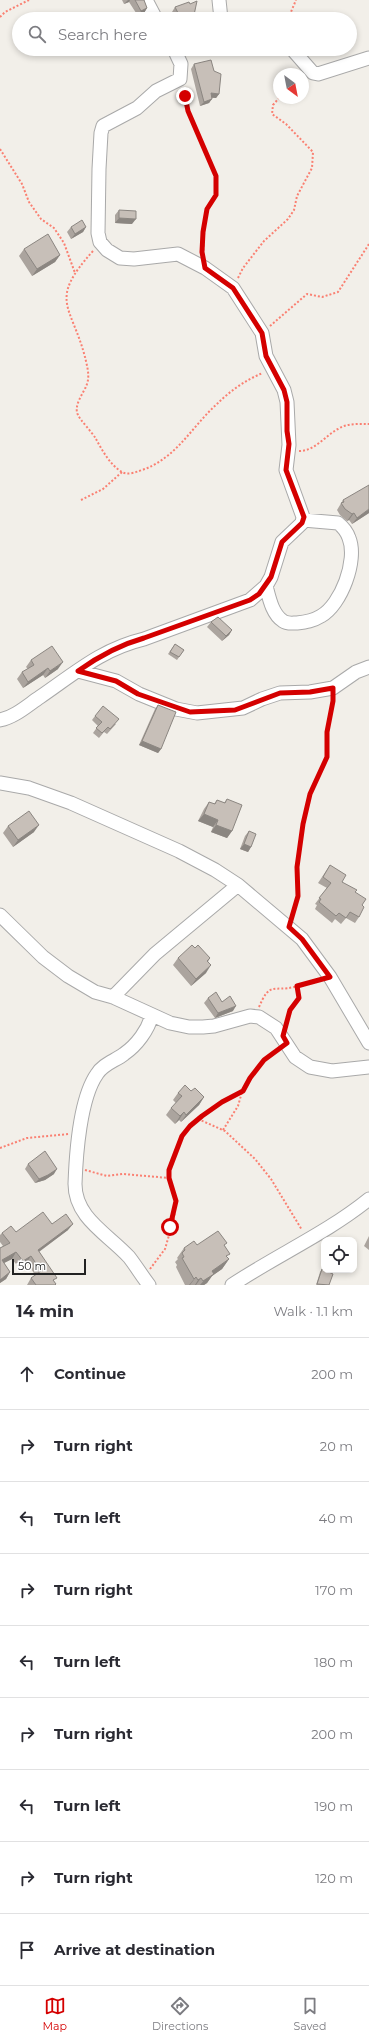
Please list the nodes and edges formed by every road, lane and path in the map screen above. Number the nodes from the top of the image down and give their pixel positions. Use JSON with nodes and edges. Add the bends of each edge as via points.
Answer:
{"nodes":[{"id":1,"x":29,"y":0,"type":"edge"},
{"id":2,"x":146,"y":0,"type":"edge"},
{"id":3,"x":219,"y":0,"type":"edge"},
{"id":4,"x":296,"y":0,"type":"edge"},
{"id":5,"x":152,"y":12,"type":"edge"},
{"id":6,"x":220,"y":12,"type":"edge"},
{"id":7,"x":291,"y":12,"type":"edge"},
{"id":8,"x":0,"y":17,"type":"edge"},
{"id":9,"x":177,"y":56,"type":"edge"},
{"id":10,"x":298,"y":56,"type":"edge"},
{"id":11,"x":369,"y":58,"type":"edge"},
{"id":12,"x":180,"y":79,"type":"junction"},
{"id":13,"x":274,"y":104,"type":"edge"},
{"id":14,"x":0,"y":149,"type":"edge"},
{"id":15,"x":100,"y":242,"type":"junction"},
{"id":16,"x":369,"y":244,"type":"edge"},
{"id":17,"x":205,"y":268,"type":"junction"},
{"id":18,"x":74,"y":273,"type":"junction"},
{"id":19,"x":233,"y":288,"type":"junction"},
{"id":20,"x":262,"y":333,"type":"junction"},
{"id":21,"x":273,"y":370,"type":"junction"},
{"id":22,"x":369,"y":424,"type":"edge"},
{"id":23,"x":289,"y":444,"type":"junction"},
{"id":24,"x":122,"y":472,"type":"junction"},
{"id":25,"x":81,"y":500,"type":"dead end"},
{"id":26,"x":303,"y":520,"type":"junction"},
{"id":27,"x":266,"y":586,"type":"junction"},
{"id":28,"x":369,"y":667,"type":"edge"},
{"id":29,"x":78,"y":671,"type":"junction"},
{"id":30,"x":333,"y":688,"type":"junction"},
{"id":31,"x":0,"y":720,"type":"edge"},
{"id":32,"x":0,"y":783,"type":"edge"},
{"id":33,"x":238,"y":886,"type":"junction"},
{"id":34,"x":0,"y":915,"type":"edge"},
{"id":35,"x":289,"y":927,"type":"junction"},
{"id":36,"x":330,"y":977,"type":"junction"},
{"id":37,"x":297,"y":986,"type":"junction"},
{"id":38,"x":113,"y":997,"type":"junction"},
{"id":39,"x":152,"y":1015,"type":"junction"},
{"id":40,"x":254,"y":1016,"type":"junction"},
{"id":41,"x":364,"y":1027,"type":"edge"},
{"id":42,"x":285,"y":1040,"type":"junction"},
{"id":43,"x":369,"y":1043,"type":"edge"},
{"id":44,"x":369,"y":1067,"type":"edge"},
{"id":45,"x":242,"y":1092,"type":"junction"},
{"id":46,"x":198,"y":1119,"type":"junction"},
{"id":47,"x":223,"y":1130,"type":"junction"},
{"id":48,"x":80,"y":1134,"type":"junction"},
{"id":49,"x":0,"y":1148,"type":"edge"},
{"id":50,"x":76,"y":1164,"type":"junction"},
{"id":51,"x":169,"y":1178,"type":"junction"},
{"id":52,"x":369,"y":1199,"type":"edge"},
{"id":53,"x":309,"y":1240,"type":"junction"},
{"id":54,"x":146,"y":1281,"type":"edge"},
{"id":55,"x":232,"y":1285,"type":"edge"}],
"edges":[{"from":1,"to":8,"type":"path"},
{"from":2,"to":5,"type":"street"},
{"from":3,"to":6,"type":"street"},
{"from":4,"to":7,"type":"path"},
{"from":9,"to":12,"type":"street","via":[[181,64]]},
{"from":10,"to":11,"type":"street","via":[[313,73],[318,74]]},
{"from":12,"to":15,"type":"street","via":[[156,91],[137,108],[103,126],[99,169]]},
{"from":12,"to":17,"type":"path","via":[[188,111],[216,176],[216,195],[207,209],[203,232],[202,252]]},
{"from":13,"to":19,"type":"path","via":[[272,114],[286,124],[313,152],[312,168],[299,190],[294,210],[264,241],[243,268]]},
{"from":14,"to":18,"type":"path","via":[[22,184],[28,202],[41,219],[54,228],[64,243]]},
{"from":15,"to":17,"type":"street","via":[[120,258],[178,254]]},
{"from":15,"to":18,"type":"path"},
{"from":16,"to":20,"type":"path","via":[[338,292],[322,297],[308,294]]},
{"from":17,"to":19,"type":"street"},
{"from":18,"to":24,"type":"path","via":[[66,295],[66,305],[83,350],[88,374],[87,383],[78,402],[78,416],[109,460]]},
{"from":19,"to":20,"type":"street"},
{"from":20,"to":21,"type":"street","via":[[266,356]]},
{"from":21,"to":23,"type":"street","via":[[284,390],[287,402]]},
{"from":21,"to":24,"type":"path","via":[[248,381],[219,401],[180,447],[162,462],[136,472]]},
{"from":22,"to":23,"type":"path","via":[[351,424],[338,428],[321,442],[304,451],[294,450]]},
{"from":23,"to":26,"type":"street","via":[[286,470]]},
{"from":24,"to":25,"type":"path","via":[[103,489]]},
{"from":26,"to":27,"type":"street","via":[[282,542]]},
{"from":26,"to":27,"type":"street","via":[[338,523],[349,538],[352,555],[349,572],[339,598],[322,616],[308,622],[292,624],[284,622],[277,615]]},
{"from":27,"to":29,"type":"street","via":[[250,600],[127,643],[104,653]]},
{"from":28,"to":30,"type":"street","via":[[356,672]]},
{"from":29,"to":30,"type":"street","via":[[116,681],[138,694],[190,712],[235,710],[280,693]]},
{"from":29,"to":31,"type":"street","via":[[14,714]]},
{"from":30,"to":35,"type":"path","via":[[327,732],[327,757],[310,794],[303,824],[297,867],[298,896]]},
{"from":32,"to":33,"type":"street","via":[[29,788],[71,803],[179,850]]},
{"from":33,"to":35,"type":"street"},
{"from":33,"to":38,"type":"street","via":[[155,954]]},
{"from":34,"to":38,"type":"street","via":[[52,965],[95,992]]},
{"from":35,"to":36,"type":"street","via":[[302,939]]},
{"from":36,"to":37,"type":"path"},
{"from":36,"to":41,"type":"street"},
{"from":37,"to":40,"type":"path","via":[[275,988],[268,992]]},
{"from":37,"to":42,"type":"path","via":[[299,998],[290,1010]]},
{"from":38,"to":39,"type":"street"},
{"from":39,"to":40,"type":"street","via":[[170,1023],[189,1027],[214,1026]]},
{"from":39,"to":48,"type":"street","via":[[146,1030],[125,1054],[97,1073],[89,1087]]},
{"from":40,"to":42,"type":"street","via":[[266,1020]]},
{"from":41,"to":43,"type":"street"},
{"from":42,"to":44,"type":"street","via":[[295,1057],[310,1067],[332,1071]]},
{"from":42,"to":45,"type":"path","via":[[264,1060]]},
{"from":45,"to":46,"type":"path"},
{"from":45,"to":47,"type":"path","via":[[238,1106]]},
{"from":46,"to":47,"type":"path"},
{"from":46,"to":51,"type":"path","via":[[190,1126],[178,1145],[177,1153],[170,1165]]},
{"from":47,"to":53,"type":"path","via":[[255,1159],[271,1178]]},
{"from":48,"to":49,"type":"path","via":[[27,1138]]},
{"from":48,"to":50,"type":"street"},
{"from":50,"to":51,"type":"path","via":[[107,1176],[123,1174]]},
{"from":50,"to":54,"type":"street","via":[[75,1195],[81,1209],[129,1258]]},
{"from":51,"to":54,"type":"path","via":[[176,1201],[174,1218],[165,1249]]},
{"from":52,"to":53,"type":"street"},
{"from":53,"to":55,"type":"street"}]}
